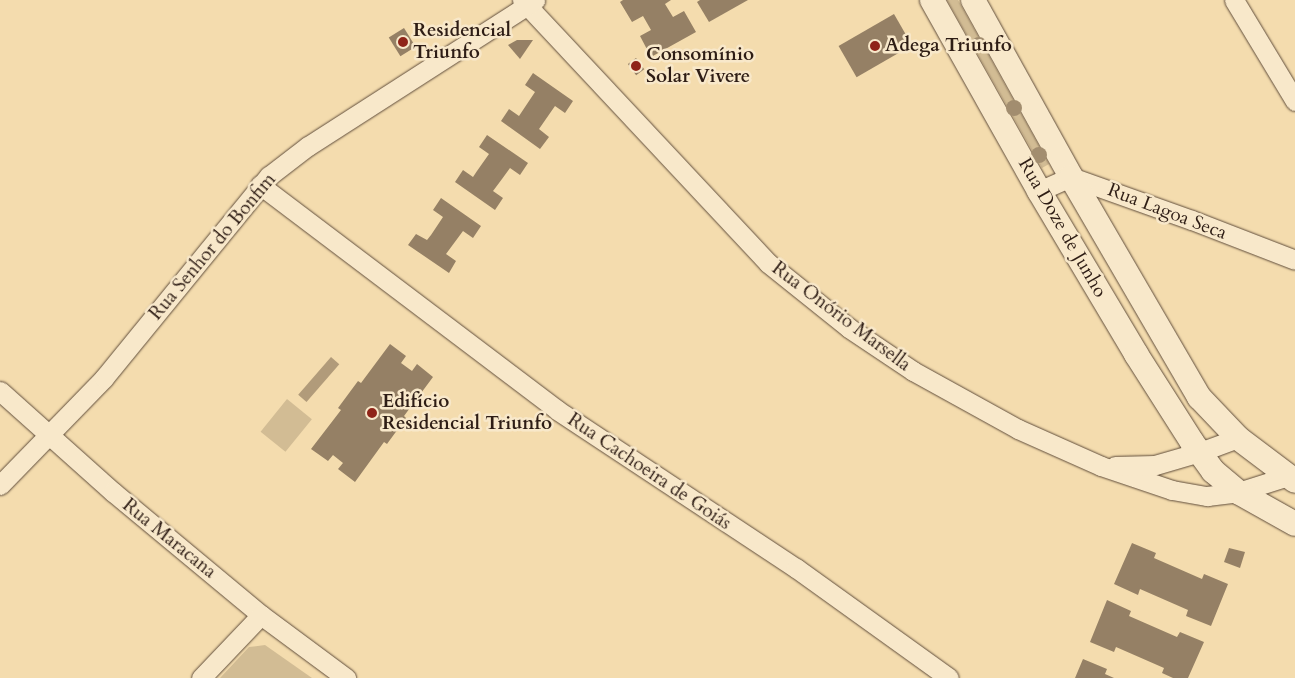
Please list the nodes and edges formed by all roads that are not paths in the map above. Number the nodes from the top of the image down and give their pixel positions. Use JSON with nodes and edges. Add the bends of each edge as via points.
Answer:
{"nodes":[{"id":1,"x":932,"y":0,"type":"edge"},
{"id":2,"x":973,"y":0,"type":"edge"},
{"id":3,"x":1234,"y":0,"type":"edge"},
{"id":4,"x":528,"y":2,"type":"edge"},
{"id":5,"x":1295,"y":101,"type":"edge"},
{"id":6,"x":1071,"y":177,"type":"junction"},
{"id":7,"x":260,"y":184,"type":"junction"},
{"id":8,"x":1039,"y":191,"type":"junction"},
{"id":9,"x":1295,"y":260,"type":"edge"},
{"id":10,"x":0,"y":391,"type":"edge"},
{"id":11,"x":48,"y":434,"type":"junction"},
{"id":12,"x":1238,"y":438,"type":"junction"},
{"id":13,"x":1200,"y":452,"type":"junction"},
{"id":14,"x":1101,"y":466,"type":"junction"},
{"id":15,"x":1291,"y":479,"type":"edge"},
{"id":16,"x":0,"y":485,"type":"edge"},
{"id":17,"x":1238,"y":492,"type":"junction"},
{"id":18,"x":1295,"y":524,"type":"edge"},
{"id":19,"x":262,"y":615,"type":"junction"},
{"id":20,"x":201,"y":678,"type":"edge"},
{"id":21,"x":346,"y":678,"type":"edge"},
{"id":22,"x":949,"y":678,"type":"edge"}],
"edges":[{"from":1,"to":8,"type":"street","name":"Rua Doze de Junho"},
{"from":2,"to":6,"type":"street","name":"Rua Doze de Junho"},
{"from":3,"to":5,"type":"street"},
{"from":4,"to":7,"type":"street","name":"Rua Senhor do Bonfim","via":[[308,146]]},
{"from":4,"to":14,"type":"street","name":"Rua Onório Marsella","via":[[768,263],[850,328],[913,371],[1018,429]]},
{"from":6,"to":8,"type":"street"},
{"from":6,"to":9,"type":"street","name":"Rua Lagoa Seca"},
{"from":6,"to":12,"type":"street","name":"Rua Doze de Junho","via":[[1199,397]]},
{"from":7,"to":11,"type":"street","name":"Rua Senhor do Bonfim","via":[[104,378]]},
{"from":7,"to":22,"type":"street","name":"Rua Cachoeira de Goiás","via":[[557,410],[796,568]]},
{"from":8,"to":13,"type":"street","name":"Rua Doze de Junho","via":[[1136,354]]},
{"from":10,"to":11,"type":"street","name":"Rua Maracana"},
{"from":11,"to":16,"type":"street","name":"Rua Senhor do Bonfim"},
{"from":11,"to":19,"type":"street","name":"Rua Maracana"},
{"from":12,"to":13,"type":"street"},
{"from":12,"to":15,"type":"street","name":"Rua Doze de Junho"},
{"from":13,"to":14,"type":"street","via":[[1155,465]]},
{"from":13,"to":17,"type":"street","name":"Rua Doze de Junho","via":[[1213,471]]},
{"from":14,"to":17,"type":"street","name":"Rua Onório Marsella","via":[[1207,496]]},
{"from":15,"to":17,"type":"street","name":"Rua Onório Marsella"},
{"from":17,"to":18,"type":"street","name":"Rua Doze de Junho"},
{"from":19,"to":20,"type":"street"},
{"from":19,"to":21,"type":"street","name":"Rua Maracana"}]}
